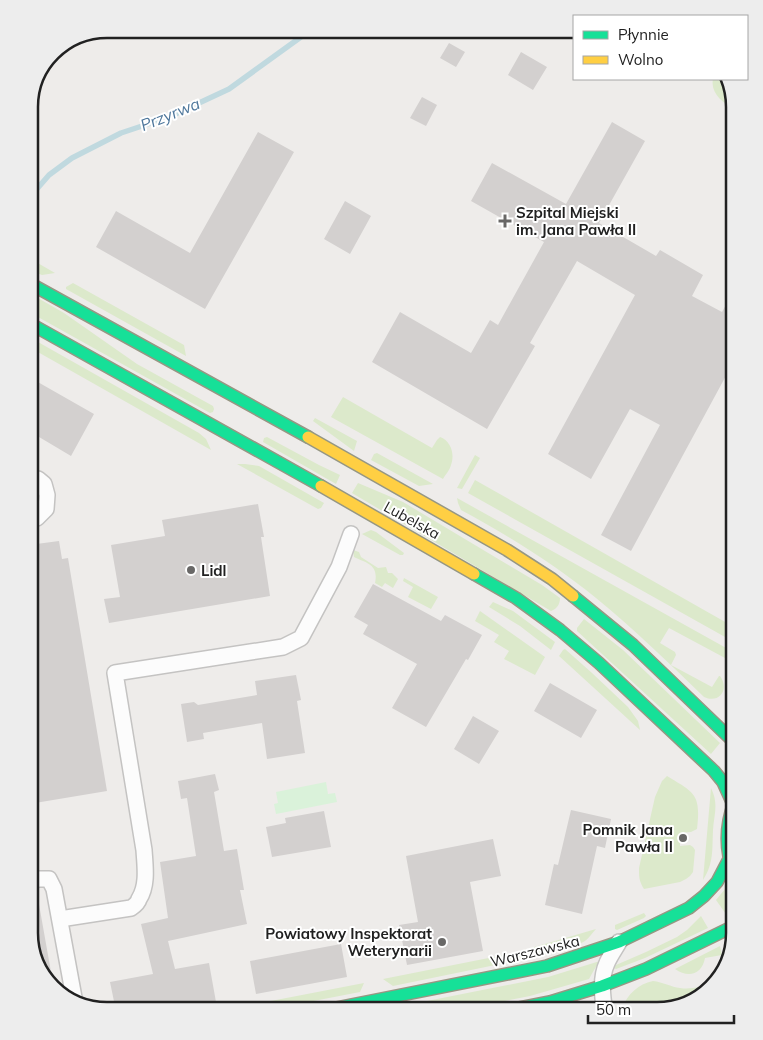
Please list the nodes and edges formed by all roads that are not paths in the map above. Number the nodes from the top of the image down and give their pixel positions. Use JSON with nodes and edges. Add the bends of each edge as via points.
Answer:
{"nodes":[{"id":1,"x":38,"y":288,"type":"edge"},
{"id":2,"x":38,"y":329,"type":"edge"},
{"id":3,"x":38,"y":479,"type":"dead end"},
{"id":4,"x":38,"y":517,"type":"edge"},
{"id":5,"x":351,"y":534,"type":"dead end"},
{"id":6,"x":726,"y":734,"type":"edge"},
{"id":7,"x":726,"y":787,"type":"edge"},
{"id":8,"x":726,"y":865,"type":"edge"},
{"id":9,"x":37,"y":879,"type":"edge"},
{"id":10,"x":60,"y":919,"type":"junction"},
{"id":11,"x":726,"y":930,"type":"edge"},
{"id":12,"x":618,"y":942,"type":"junction"},
{"id":13,"x":602,"y":986,"type":"junction"},
{"id":14,"x":73,"y":994,"type":"edge"},
{"id":15,"x":382,"y":1002,"type":"edge"},
{"id":16,"x":550,"y":1002,"type":"edge"},
{"id":17,"x":603,"y":1002,"type":"edge"}],
"edges":[{"from":1,"to":6,"type":"main road","name":"Lubelska","via":[[248,409],[508,550],[552,578],[579,605],[633,645]]},
{"from":2,"to":7,"type":"main road","name":"Lubelska","via":[[235,433],[563,626],[714,771]]},
{"from":3,"to":4,"type":"street","via":[[44,484],[47,495],[46,509]]},
{"from":5,"to":10,"type":"street","via":[[339,567],[301,638],[296,641],[283,647],[115,673],[144,850],[144,888],[131,908]]},
{"from":8,"to":12,"type":"main road","name":"Warszawska","via":[[717,882],[689,908]]},
{"from":9,"to":10,"type":"street","via":[[49,880]]},
{"from":10,"to":14,"type":"street"},
{"from":11,"to":13,"type":"main road","via":[[646,969]]},
{"from":12,"to":13,"type":"street","via":[[606,965]]},
{"from":12,"to":15,"type":"main road","name":"Warszawska","via":[[547,966]]},
{"from":13,"to":16,"type":"main road"},
{"from":13,"to":17,"type":"street"}]}
